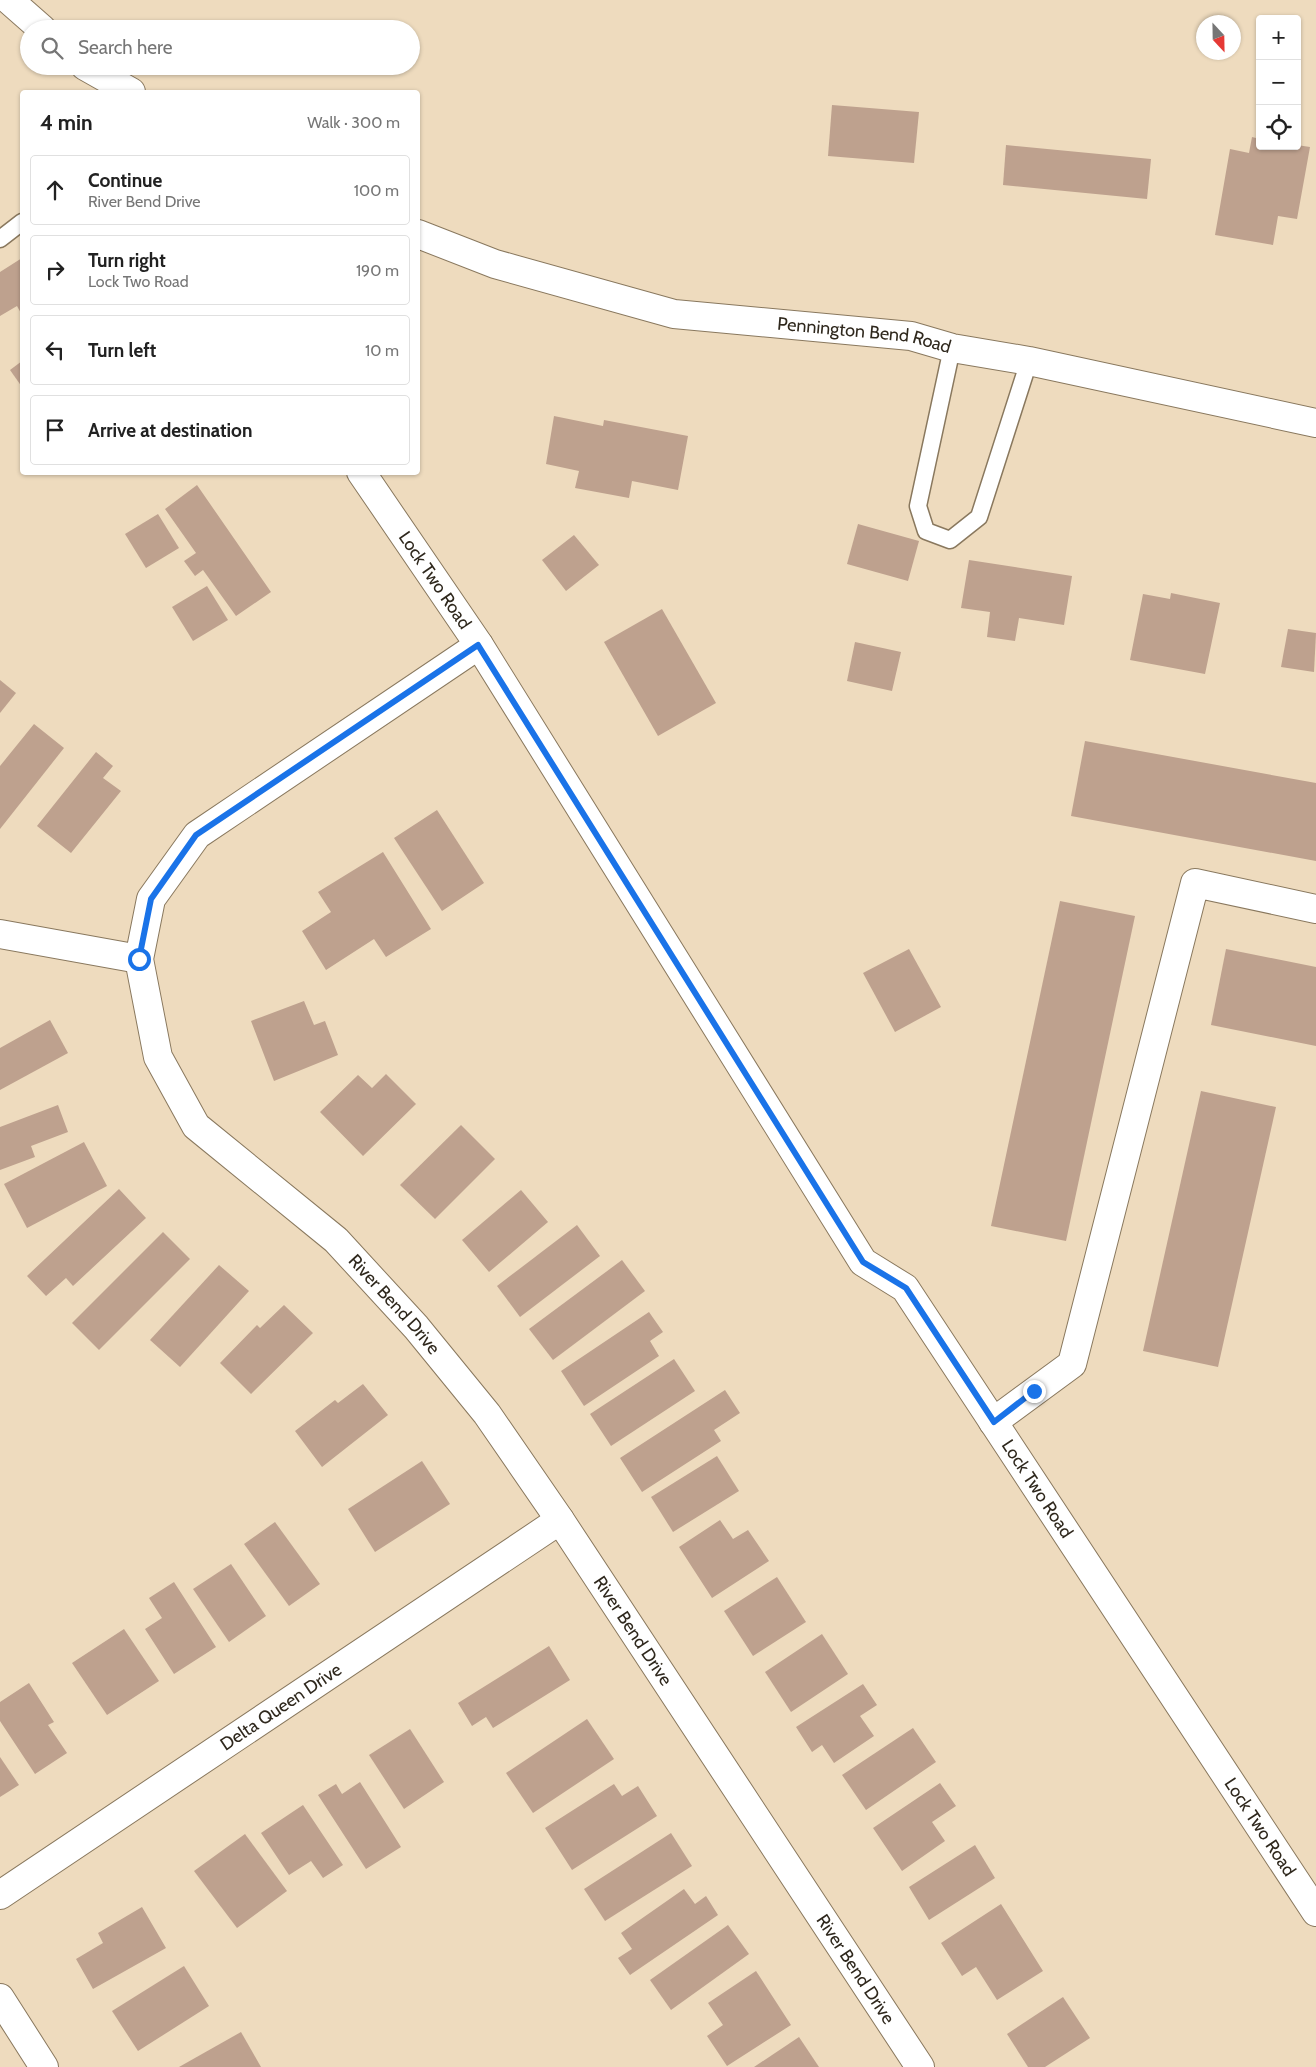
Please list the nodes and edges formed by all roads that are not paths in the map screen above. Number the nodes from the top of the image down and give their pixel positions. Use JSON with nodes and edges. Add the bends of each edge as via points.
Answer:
{"nodes":[{"id":1,"x":9,"y":0,"type":"edge"},
{"id":2,"x":32,"y":20,"type":"edge"},
{"id":3,"x":94,"y":77,"type":"edge"},
{"id":4,"x":126,"y":90,"type":"edge"},
{"id":5,"x":20,"y":224,"type":"edge"},
{"id":6,"x":420,"y":235,"type":"edge"},
{"id":7,"x":0,"y":239,"type":"edge"},
{"id":8,"x":952,"y":348,"type":"junction"},
{"id":9,"x":1029,"y":361,"type":"junction"},
{"id":10,"x":1316,"y":424,"type":"edge"},
{"id":11,"x":363,"y":475,"type":"edge"},
{"id":12,"x":478,"y":645,"type":"junction"},
{"id":13,"x":1316,"y":909,"type":"edge"},
{"id":14,"x":0,"y":934,"type":"edge"},
{"id":15,"x":139,"y":959,"type":"junction"},
{"id":16,"x":994,"y":1422,"type":"junction"},
{"id":17,"x":560,"y":1520,"type":"junction"},
{"id":18,"x":0,"y":1895,"type":"edge"},
{"id":19,"x":1316,"y":1912,"type":"edge"},
{"id":20,"x":0,"y":1998,"type":"edge"},
{"id":21,"x":44,"y":2067,"type":"edge"},
{"id":22,"x":920,"y":2067,"type":"edge"}],
"edges":[{"from":1,"to":2,"type":"street"},
{"from":3,"to":4,"type":"street"},
{"from":5,"to":7,"type":"lane"},
{"from":6,"to":8,"type":"street","name":"Pennington Bend Road","via":[[495,264],[674,314],[911,336]]},
{"from":8,"to":9,"type":"street","name":"Pennington Bend Road"},
{"from":8,"to":9,"type":"lane","via":[[918,506],[926,531],[950,540],[979,517]]},
{"from":9,"to":10,"type":"street","name":"Pennington Bend Road"},
{"from":11,"to":12,"type":"street","name":"Lock Two Road"},
{"from":12,"to":15,"type":"street","name":"River Bend Drive","via":[[196,835],[151,899]]},
{"from":12,"to":16,"type":"street","name":"Lock Two Road","via":[[863,1262],[906,1288]]},
{"from":13,"to":16,"type":"street","via":[[1195,883],[1072,1364]]},
{"from":14,"to":15,"type":"street"},
{"from":15,"to":17,"type":"street","name":"River Bend Drive","via":[[158,1057],[196,1126],[336,1240],[416,1327],[488,1414]]},
{"from":16,"to":19,"type":"street","name":"Lock Two Road"},
{"from":17,"to":18,"type":"street","name":"Delta Queen Drive"},
{"from":17,"to":22,"type":"street","name":"River Bend Drive"},
{"from":20,"to":21,"type":"street"}]}
